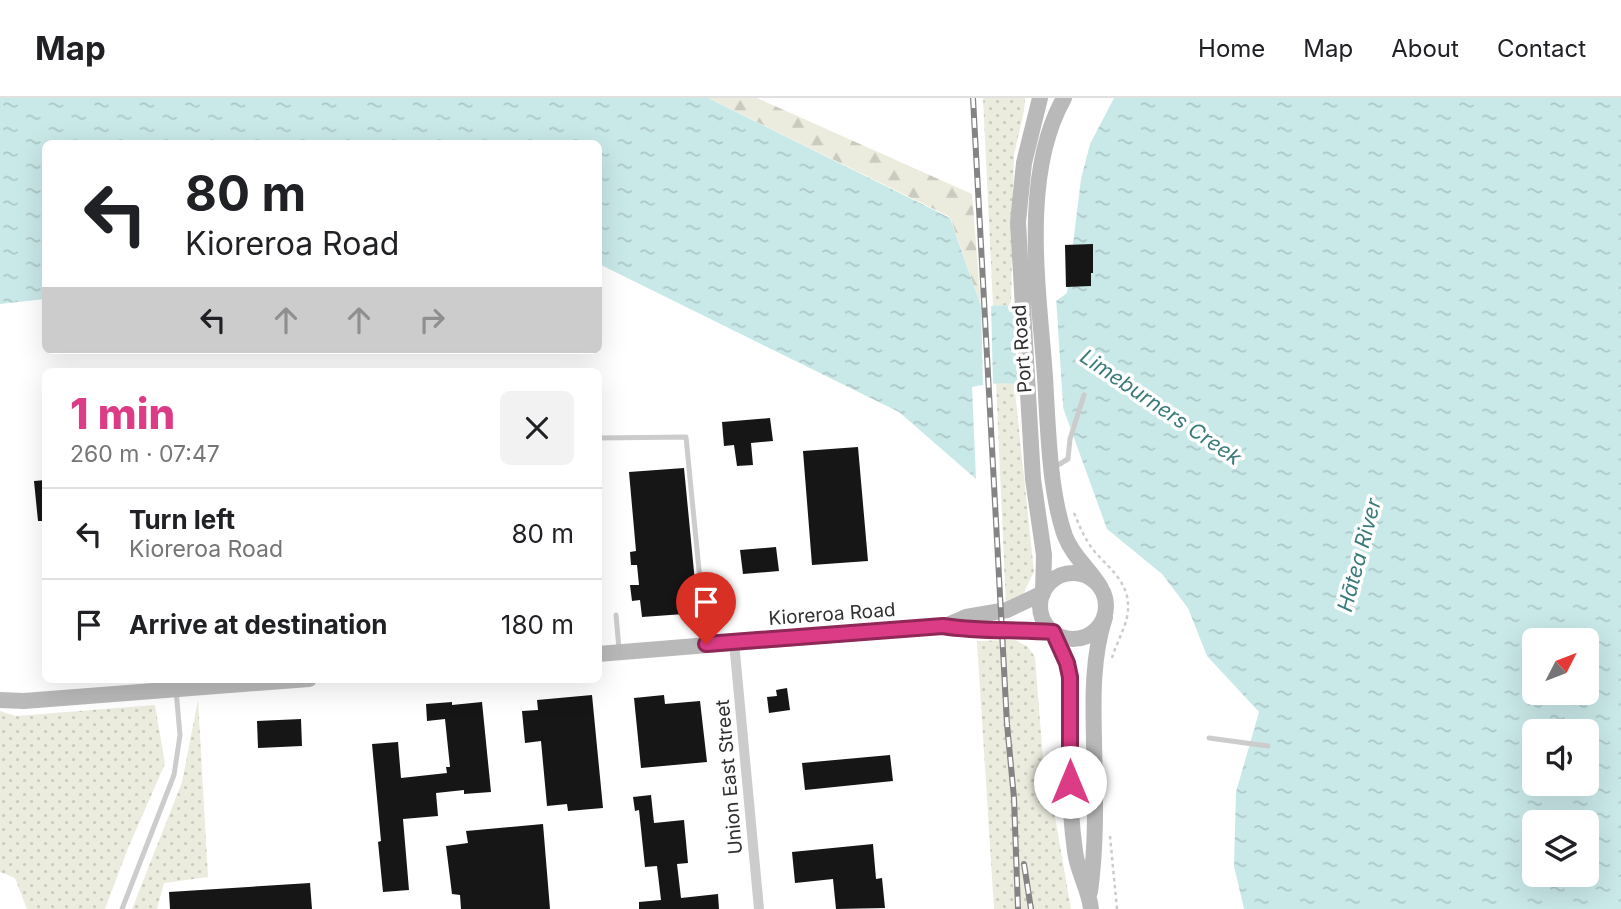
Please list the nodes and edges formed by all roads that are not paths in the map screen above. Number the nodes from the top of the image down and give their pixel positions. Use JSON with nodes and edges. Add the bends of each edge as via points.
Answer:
{"nodes":[{"id":1,"x":1040,"y":98,"type":"edge"},
{"id":2,"x":1065,"y":98,"type":"edge"},
{"id":3,"x":1084,"y":395,"type":"dead end"},
{"id":4,"x":602,"y":438,"type":"edge"},
{"id":5,"x":1052,"y":468,"type":"junction"},
{"id":6,"x":1101,"y":588,"type":"junction"},
{"id":7,"x":1043,"y":593,"type":"junction"},
{"id":8,"x":616,"y":615,"type":"dead end"},
{"id":9,"x":1105,"y":617,"type":"junction"},
{"id":10,"x":943,"y":626,"type":"junction"},
{"id":11,"x":1053,"y":632,"type":"junction"},
{"id":12,"x":734,"y":642,"type":"junction"},
{"id":13,"x":706,"y":644,"type":"junction"},
{"id":14,"x":619,"y":652,"type":"junction"},
{"id":15,"x":602,"y":654,"type":"edge"},
{"id":16,"x":261,"y":683,"type":"edge"},
{"id":17,"x":176,"y":690,"type":"junction"},
{"id":18,"x":0,"y":700,"type":"edge"},
{"id":19,"x":1209,"y":738,"type":"dead end"},
{"id":20,"x":1268,"y":746,"type":"dead end"},
{"id":21,"x":1090,"y":903,"type":"edge"},
{"id":22,"x":122,"y":909,"type":"edge"},
{"id":23,"x":759,"y":909,"type":"edge"}],
"edges":[{"from":1,"to":7,"type":"main road","name":"Port Road","via":[[1024,163],[1018,222],[1033,480],[1044,555]]},
{"from":2,"to":5,"type":"main road","name":"Port Road","via":[[1042,168],[1037,221]]},
{"from":3,"to":5,"type":"lane","via":[[1068,459]]},
{"from":4,"to":13,"type":"lane","via":[[686,437]]},
{"from":5,"to":6,"type":"main road","name":"Port Road","via":[[1065,536]]},
{"from":6,"to":7,"type":"main road","via":[[1076,573],[1056,578]]},
{"from":6,"to":9,"type":"main road"},
{"from":7,"to":10,"type":"main road","name":"Kioreroa Road","via":[[1007,610]]},
{"from":7,"to":11,"type":"main road","via":[[1041,614]]},
{"from":8,"to":14,"type":"lane"},
{"from":9,"to":11,"type":"main road","via":[[1100,627],[1083,638]]},
{"from":9,"to":21,"type":"main road","via":[[1096,646],[1093,698],[1096,852]]},
{"from":10,"to":11,"type":"main road","name":"Kioreroa Road","via":[[970,631]]},
{"from":10,"to":12,"type":"main road","name":"Kioreroa Road"},
{"from":11,"to":21,"type":"main road","via":[[1070,677],[1075,854]]},
{"from":12,"to":13,"type":"main road","name":"Kioreroa Road"},
{"from":12,"to":23,"type":"street","name":"Union East Street"},
{"from":13,"to":14,"type":"main road","name":"Kioreroa Road"},
{"from":14,"to":15,"type":"main road","name":"Kioreroa Road"},
{"from":16,"to":17,"type":"main road"},
{"from":17,"to":18,"type":"main road"},
{"from":17,"to":22,"type":"lane","via":[[180,735],[174,775]]},
{"from":19,"to":20,"type":"lane"}]}
